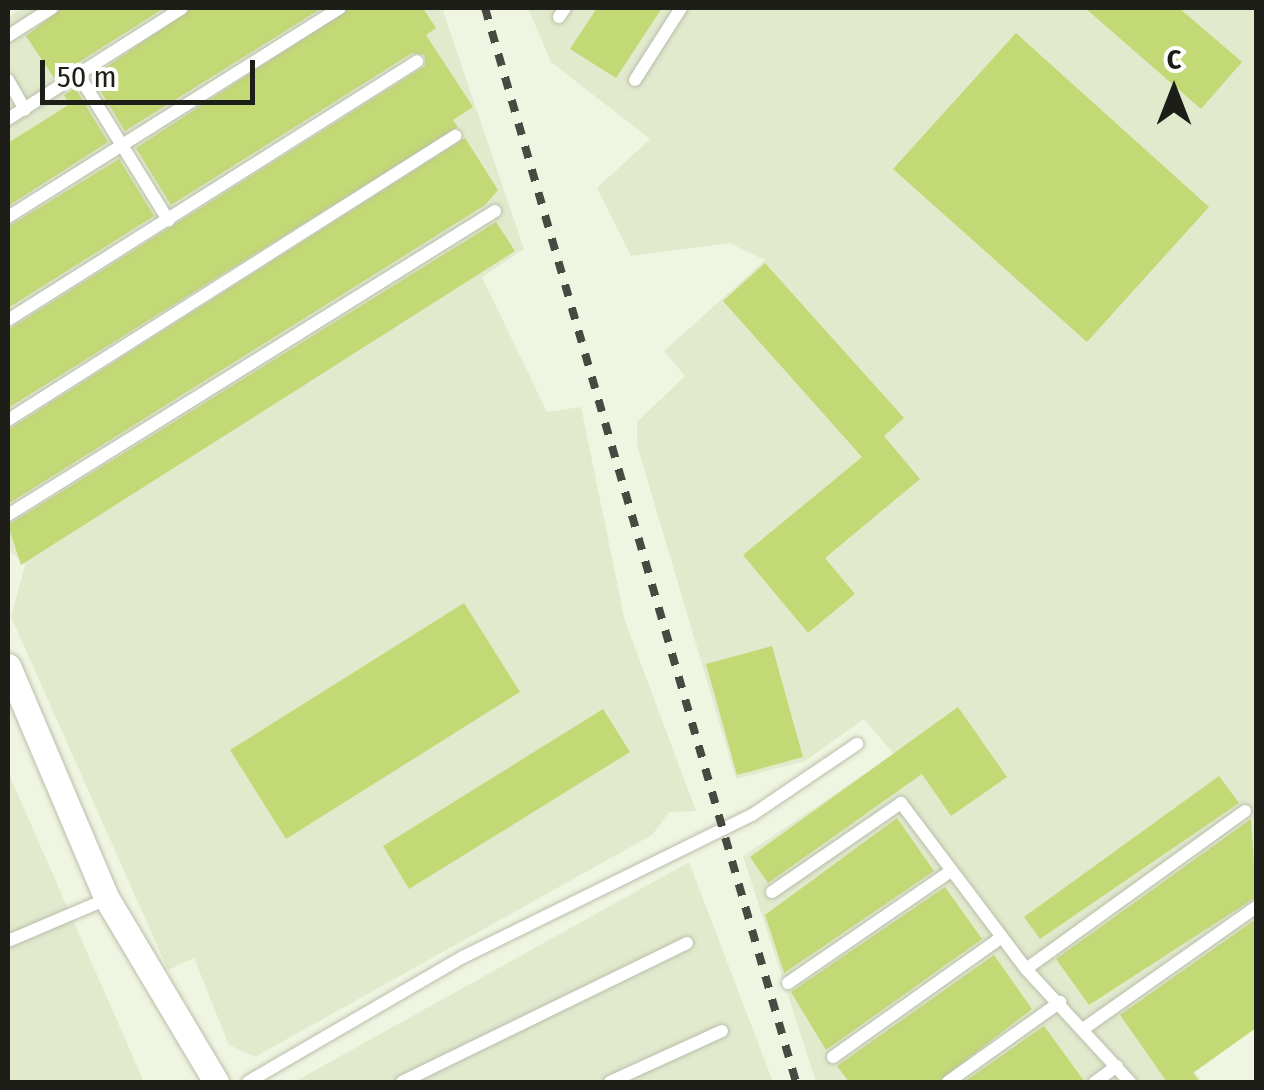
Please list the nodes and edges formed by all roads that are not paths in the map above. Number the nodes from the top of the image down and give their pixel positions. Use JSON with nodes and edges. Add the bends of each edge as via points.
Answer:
{"nodes":[{"id":1,"x":52,"y":8,"type":"edge"},
{"id":2,"x":182,"y":8,"type":"edge"},
{"id":3,"x":340,"y":8,"type":"edge"},
{"id":4,"x":680,"y":8,"type":"edge"},
{"id":5,"x":8,"y":36,"type":"edge"},
{"id":6,"x":417,"y":61,"type":"dead end"},
{"id":7,"x":78,"y":74,"type":"junction"},
{"id":8,"x":8,"y":80,"type":"edge"},
{"id":9,"x":635,"y":80,"type":"dead end"},
{"id":10,"x":24,"y":109,"type":"junction"},
{"id":11,"x":8,"y":119,"type":"edge"},
{"id":12,"x":455,"y":136,"type":"dead end"},
{"id":13,"x":122,"y":145,"type":"junction"},
{"id":14,"x":495,"y":210,"type":"dead end"},
{"id":15,"x":8,"y":217,"type":"edge"},
{"id":16,"x":168,"y":220,"type":"junction"},
{"id":17,"x":8,"y":320,"type":"edge"},
{"id":18,"x":8,"y":420,"type":"edge"},
{"id":19,"x":8,"y":515,"type":"edge"},
{"id":20,"x":8,"y":666,"type":"edge"},
{"id":21,"x":857,"y":744,"type":"dead end"},
{"id":22,"x":1246,"y":811,"type":"dead end"},
{"id":23,"x":951,"y":870,"type":"junction"},
{"id":24,"x":772,"y":892,"type":"dead end"},
{"id":25,"x":107,"y":899,"type":"junction"},
{"id":26,"x":1256,"y":907,"type":"edge"},
{"id":27,"x":1002,"y":938,"type":"junction"},
{"id":28,"x":8,"y":942,"type":"edge"},
{"id":29,"x":687,"y":943,"type":"dead end"},
{"id":30,"x":1026,"y":968,"type":"junction"},
{"id":31,"x":788,"y":983,"type":"dead end"},
{"id":32,"x":1060,"y":1002,"type":"junction"},
{"id":33,"x":1086,"y":1027,"type":"junction"},
{"id":34,"x":722,"y":1030,"type":"dead end"},
{"id":35,"x":833,"y":1058,"type":"dead end"},
{"id":36,"x":1117,"y":1066,"type":"junction"},
{"id":37,"x":216,"y":1082,"type":"edge"},
{"id":38,"x":248,"y":1082,"type":"edge"},
{"id":39,"x":402,"y":1082,"type":"edge"},
{"id":40,"x":610,"y":1082,"type":"edge"},
{"id":41,"x":948,"y":1082,"type":"edge"},
{"id":42,"x":1095,"y":1082,"type":"edge"},
{"id":43,"x":1130,"y":1082,"type":"edge"}],
"edges":[{"from":1,"to":5,"type":"lane"},
{"from":2,"to":7,"type":"lane"},
{"from":3,"to":13,"type":"lane"},
{"from":4,"to":9,"type":"lane"},
{"from":6,"to":16,"type":"lane"},
{"from":7,"to":10,"type":"lane"},
{"from":7,"to":13,"type":"lane"},
{"from":8,"to":10,"type":"lane"},
{"from":10,"to":11,"type":"lane"},
{"from":12,"to":18,"type":"lane"},
{"from":13,"to":15,"type":"lane"},
{"from":13,"to":16,"type":"lane"},
{"from":14,"to":19,"type":"lane"},
{"from":16,"to":17,"type":"lane"},
{"from":20,"to":25,"type":"street"},
{"from":21,"to":38,"type":"lane","via":[[752,815],[464,957]]},
{"from":22,"to":30,"type":"lane"},
{"from":23,"to":24,"type":"lane","via":[[902,803]]},
{"from":23,"to":27,"type":"lane"},
{"from":23,"to":31,"type":"lane"},
{"from":25,"to":28,"type":"lane"},
{"from":25,"to":37,"type":"street"},
{"from":26,"to":33,"type":"lane"},
{"from":27,"to":30,"type":"lane"},
{"from":27,"to":35,"type":"lane"},
{"from":29,"to":39,"type":"lane"},
{"from":30,"to":32,"type":"lane"},
{"from":32,"to":33,"type":"lane"},
{"from":32,"to":41,"type":"lane"},
{"from":33,"to":36,"type":"lane"},
{"from":34,"to":40,"type":"lane"},
{"from":36,"to":42,"type":"lane"},
{"from":36,"to":43,"type":"lane"}]}
